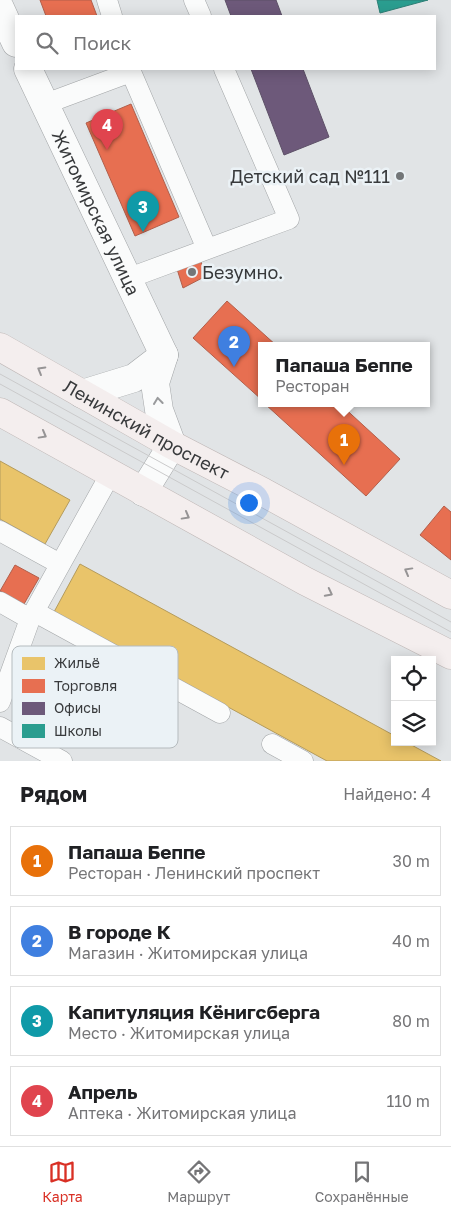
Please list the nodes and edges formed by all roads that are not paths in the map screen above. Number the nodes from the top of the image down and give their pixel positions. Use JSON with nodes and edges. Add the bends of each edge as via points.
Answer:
{"nodes":[{"id":1,"x":106,"y":0,"type":"edge"},
{"id":2,"x":194,"y":0,"type":"edge"},
{"id":3,"x":112,"y":15,"type":"edge"},
{"id":4,"x":201,"y":15,"type":"edge"},
{"id":5,"x":28,"y":70,"type":"edge"},
{"id":6,"x":131,"y":70,"type":"edge"},
{"id":7,"x":224,"y":70,"type":"edge"},
{"id":8,"x":45,"y":104,"type":"junction"},
{"id":9,"x":207,"y":249,"type":"junction"},
{"id":10,"x":129,"y":278,"type":"junction"},
{"id":11,"x":0,"y":347,"type":"edge"},
{"id":12,"x":164,"y":355,"type":"junction"},
{"id":13,"x":82,"y":394,"type":"junction"},
{"id":14,"x":0,"y":412,"type":"edge"},
{"id":15,"x":172,"y":445,"type":"junction"},
{"id":16,"x":111,"y":473,"type":"junction"},
{"id":17,"x":143,"y":492,"type":"junction"},
{"id":18,"x":0,"y":532,"type":"edge"},
{"id":19,"x":60,"y":564,"type":"junction"},
{"id":20,"x":451,"y":595,"type":"edge"},
{"id":21,"x":0,"y":602,"type":"edge"},
{"id":22,"x":32,"y":616,"type":"junction"},
{"id":23,"x":21,"y":646,"type":"edge"},
{"id":24,"x":90,"y":646,"type":"edge"},
{"id":25,"x":451,"y":655,"type":"edge"},
{"id":26,"x":12,"y":670,"type":"edge"},
{"id":27,"x":178,"y":691,"type":"edge"},
{"id":28,"x":0,"y":702,"type":"edge"},
{"id":29,"x":220,"y":713,"type":"dead end"},
{"id":30,"x":0,"y":727,"type":"edge"},
{"id":31,"x":12,"y":734,"type":"edge"},
{"id":32,"x":272,"y":744,"type":"dead end"},
{"id":33,"x":38,"y":748,"type":"edge"},
{"id":34,"x":62,"y":761,"type":"edge"},
{"id":35,"x":303,"y":761,"type":"edge"}],
"edges":[{"from":1,"to":3,"type":"street"},
{"from":2,"to":4,"type":"street"},
{"from":5,"to":8,"type":"street","name":"Житомирская улица"},
{"from":6,"to":8,"type":"street"},
{"from":6,"to":9,"type":"street"},
{"from":7,"to":9,"type":"street","via":[[289,219]]},
{"from":8,"to":10,"type":"street","name":"Житомирская улица"},
{"from":9,"to":10,"type":"street"},
{"from":10,"to":12,"type":"street","name":"Житомирская улица"},
{"from":13,"to":11,"type":"main road","name":"Ленинский проспект","one_way":true},
{"from":12,"to":13,"type":"street","via":[[134,378]]},
{"from":15,"to":12,"type":"street","one_way":true,"via":[[159,410],[156,383]]},
{"from":13,"to":15,"type":"main road","name":"Ленинский проспект"},
{"from":14,"to":16,"type":"main road","one_way":true},
{"from":15,"to":17,"type":"street"},
{"from":20,"to":15,"type":"main road","name":"Ленинский проспект","one_way":true},
{"from":16,"to":17,"type":"main road"},
{"from":16,"to":19,"type":"street"},
{"from":17,"to":25,"type":"main road","one_way":true,"via":[[305,581]]},
{"from":18,"to":19,"type":"street"},
{"from":19,"to":22,"type":"street"},
{"from":21,"to":22,"type":"street"},
{"from":22,"to":23,"type":"street"},
{"from":22,"to":24,"type":"street"},
{"from":26,"to":28,"type":"street"},
{"from":27,"to":29,"type":"street"},
{"from":30,"to":31,"type":"street"},
{"from":32,"to":35,"type":"street"},
{"from":33,"to":34,"type":"street"}]}
